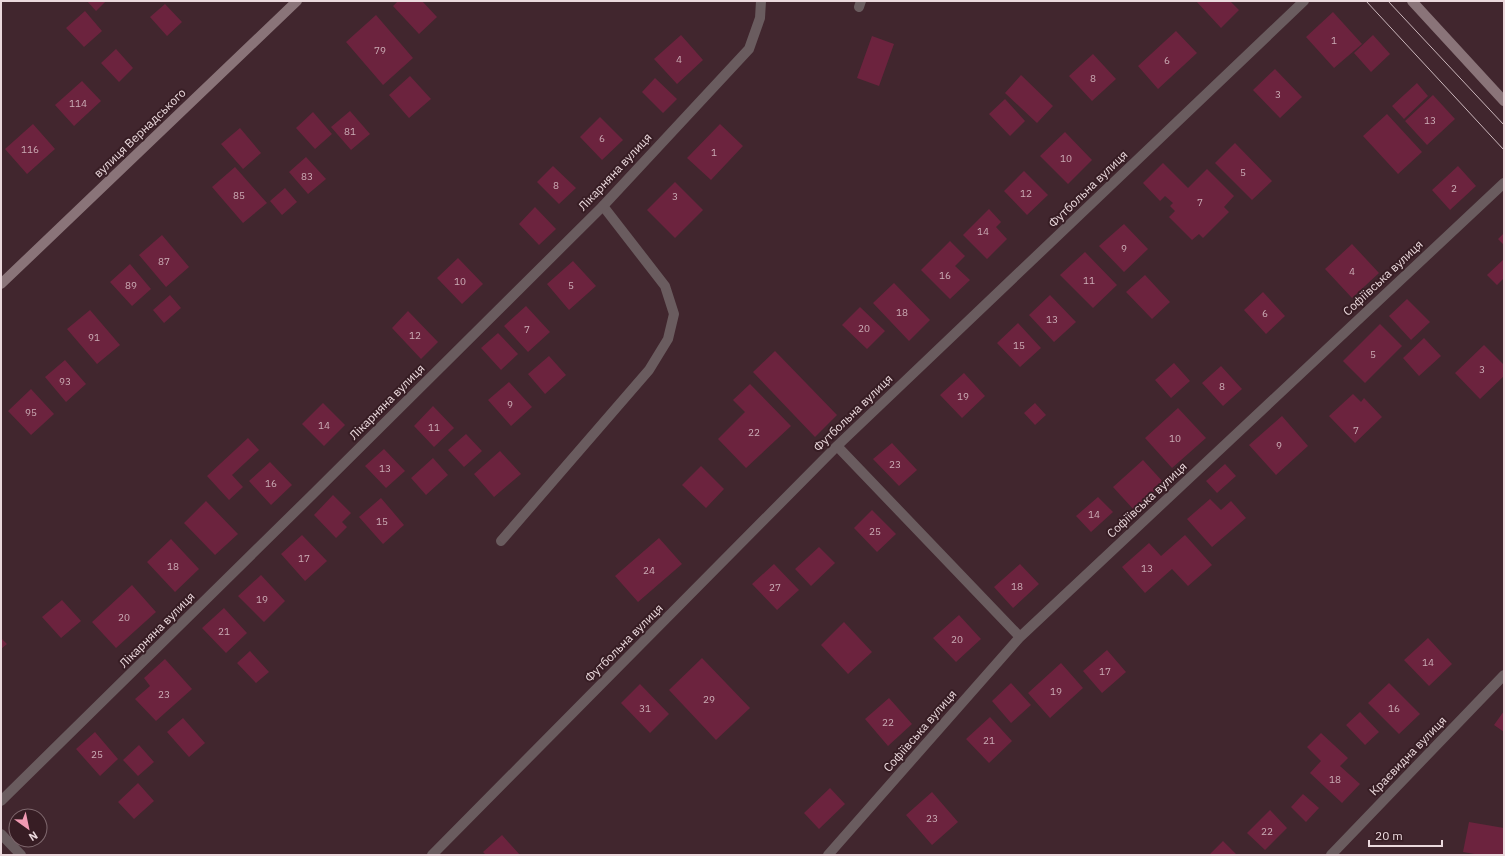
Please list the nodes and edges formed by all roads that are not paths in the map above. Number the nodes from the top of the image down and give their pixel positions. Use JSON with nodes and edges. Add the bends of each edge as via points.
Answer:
{"nodes":[{"id":1,"x":297,"y":1,"type":"edge"},
{"id":2,"x":760,"y":1,"type":"edge"},
{"id":3,"x":1304,"y":1,"type":"edge"},
{"id":4,"x":1412,"y":1,"type":"edge"},
{"id":5,"x":1504,"y":101,"type":"edge"},
{"id":6,"x":1504,"y":183,"type":"edge"},
{"id":7,"x":603,"y":206,"type":"junction"},
{"id":8,"x":1,"y":284,"type":"edge"},
{"id":9,"x":837,"y":446,"type":"junction"},
{"id":10,"x":500,"y":541,"type":"dead end"},
{"id":11,"x":1020,"y":637,"type":"junction"},
{"id":12,"x":1504,"y":675,"type":"edge"},
{"id":13,"x":1,"y":801,"type":"edge"},
{"id":14,"x":1,"y":834,"type":"edge"},
{"id":15,"x":21,"y":855,"type":"edge"},
{"id":16,"x":432,"y":855,"type":"edge"},
{"id":17,"x":828,"y":855,"type":"edge"},
{"id":18,"x":1331,"y":855,"type":"edge"}],
"edges":[{"from":1,"to":8,"type":"street","name":"вулиця Вернадського"},
{"from":2,"to":7,"type":"street","name":"Лікарняна вулиця","via":[[760,18],[749,49]]},
{"from":3,"to":9,"type":"street","name":"Футбольна вулиця"},
{"from":4,"to":5,"type":"street"},
{"from":6,"to":11,"type":"street","name":"Софіївська вулиця"},
{"from":7,"to":10,"type":"street","via":[[665,286],[674,314],[668,339],[649,370]]},
{"from":7,"to":13,"type":"street","name":"Лікарняна вулиця"},
{"from":9,"to":11,"type":"street"},
{"from":9,"to":16,"type":"street","name":"Футбольна вулиця"},
{"from":11,"to":17,"type":"street","name":"Софіївська вулиця"},
{"from":12,"to":18,"type":"street","name":"Краєвидна вулиця"},
{"from":14,"to":15,"type":"street"}]}
